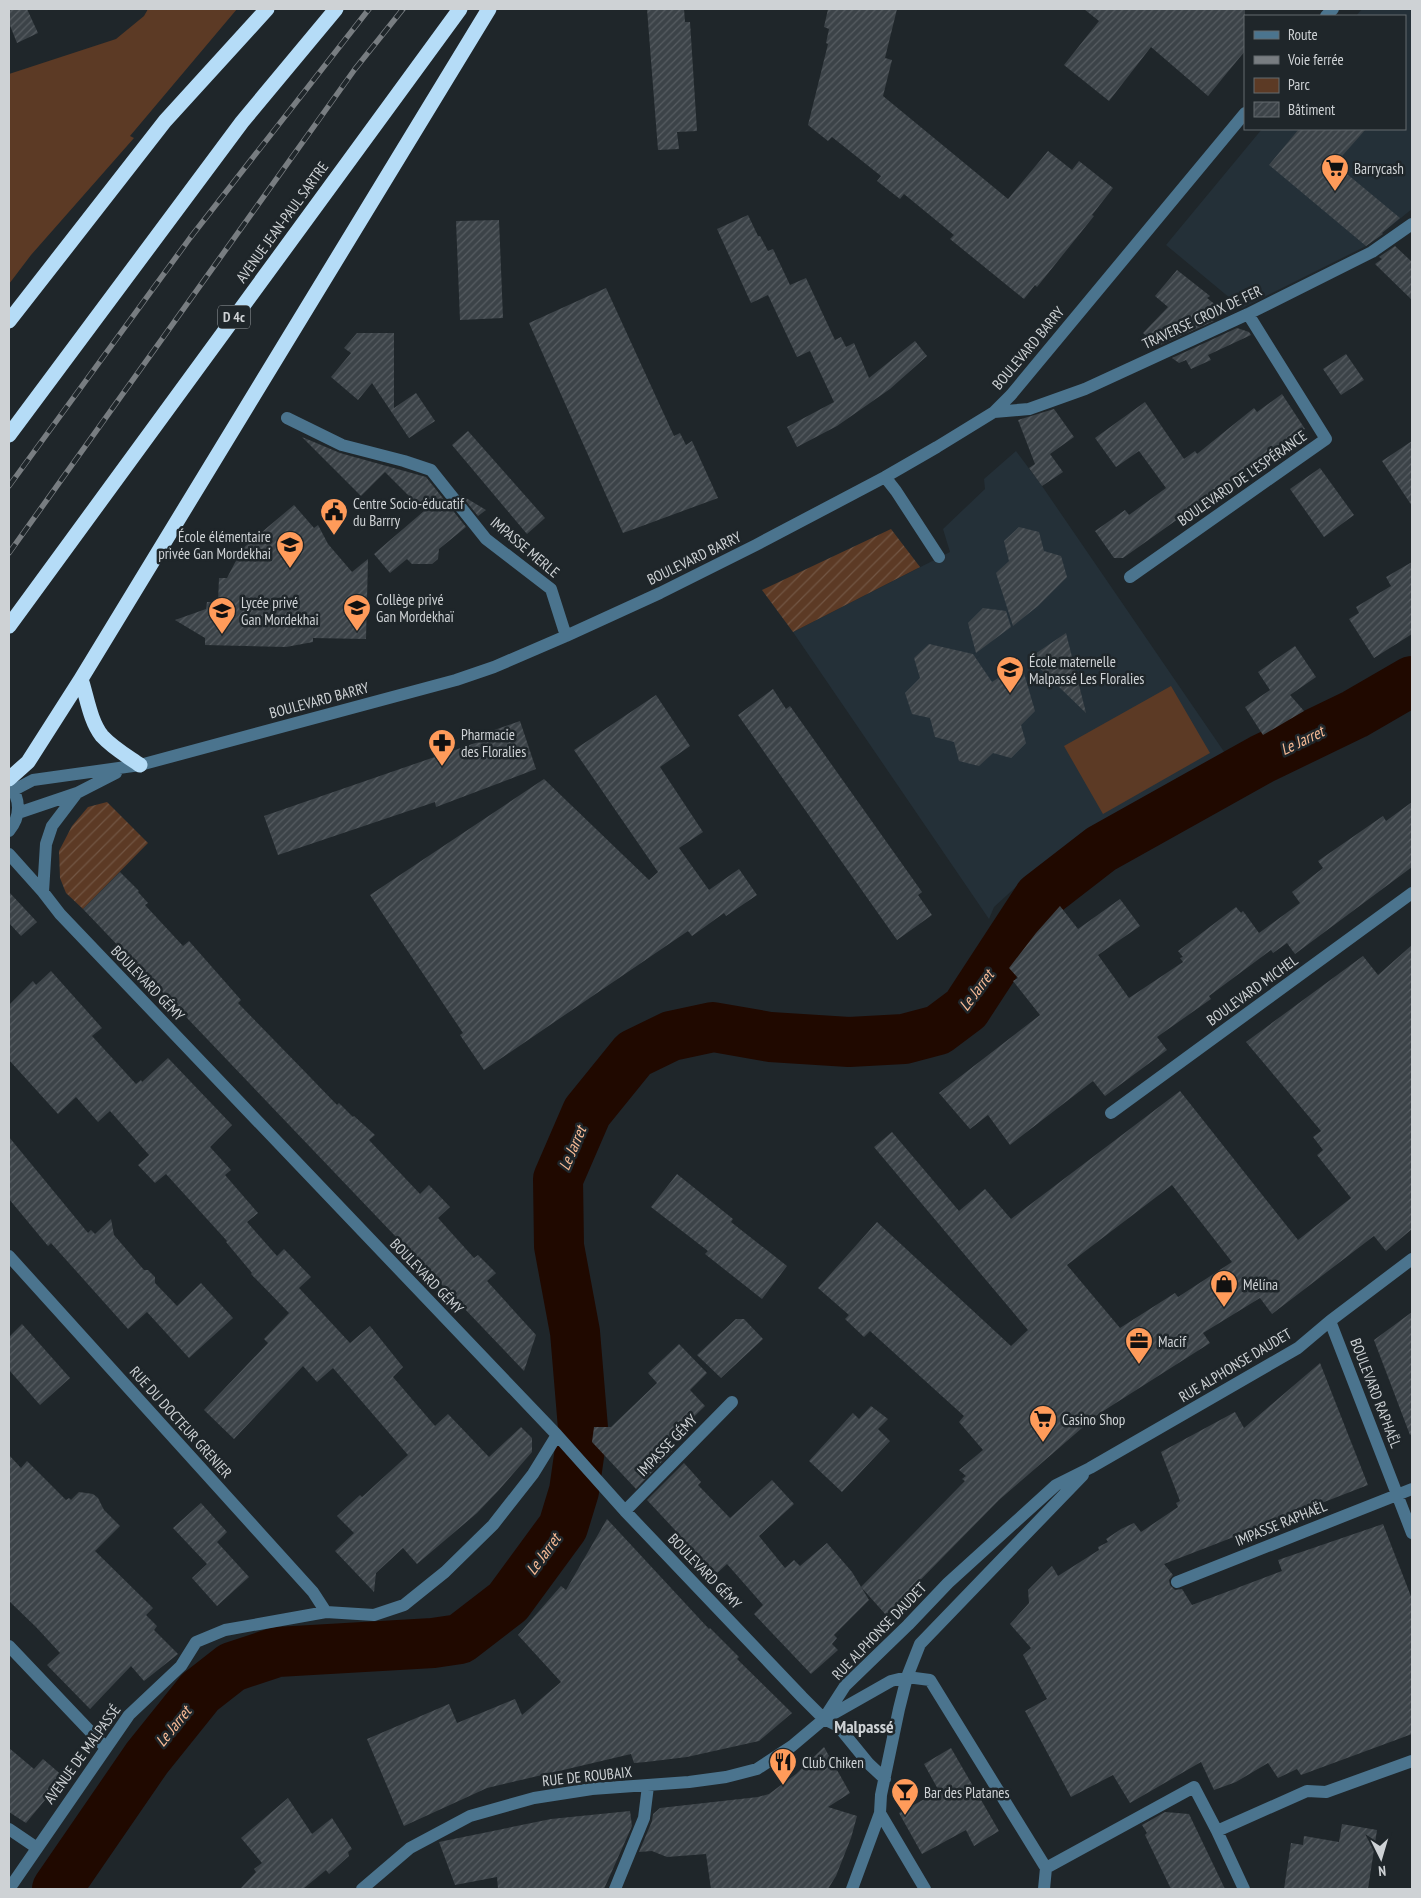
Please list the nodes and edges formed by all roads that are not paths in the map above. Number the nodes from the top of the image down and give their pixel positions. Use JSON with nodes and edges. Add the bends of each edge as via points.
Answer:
{"nodes":[{"id":1,"x":267,"y":9,"type":"edge"},
{"id":2,"x":336,"y":9,"type":"edge"},
{"id":3,"x":460,"y":9,"type":"edge"},
{"id":4,"x":489,"y":9,"type":"edge"},
{"id":5,"x":1244,"y":114,"type":"edge"},
{"id":6,"x":1412,"y":224,"type":"edge"},
{"id":7,"x":1248,"y":314,"type":"junction"},
{"id":8,"x":9,"y":322,"type":"edge"},
{"id":9,"x":994,"y":412,"type":"junction"},
{"id":10,"x":287,"y":418,"type":"dead end"},
{"id":11,"x":9,"y":434,"type":"edge"},
{"id":12,"x":885,"y":477,"type":"junction"},
{"id":13,"x":940,"y":557,"type":"dead end"},
{"id":14,"x":1130,"y":577,"type":"dead end"},
{"id":15,"x":9,"y":626,"type":"edge"},
{"id":16,"x":566,"y":636,"type":"junction"},
{"id":17,"x":81,"y":679,"type":"junction"},
{"id":18,"x":140,"y":765,"type":"junction"},
{"id":19,"x":124,"y":769,"type":"junction"},
{"id":20,"x":10,"y":784,"type":"edge"},
{"id":21,"x":78,"y":793,"type":"junction"},
{"id":22,"x":18,"y":813,"type":"junction"},
{"id":23,"x":9,"y":831,"type":"edge"},
{"id":24,"x":9,"y":854,"type":"edge"},
{"id":25,"x":44,"y":892,"type":"junction"},
{"id":26,"x":1412,"y":893,"type":"edge"},
{"id":27,"x":1111,"y":1113,"type":"dead end"},
{"id":28,"x":9,"y":1256,"type":"edge"},
{"id":29,"x":1412,"y":1259,"type":"edge"},
{"id":30,"x":1330,"y":1321,"type":"junction"},
{"id":31,"x":732,"y":1402,"type":"dead end"},
{"id":32,"x":557,"y":1435,"type":"junction"},
{"id":33,"x":1090,"y":1468,"type":"junction"},
{"id":34,"x":1412,"y":1489,"type":"edge"},
{"id":35,"x":1397,"y":1495,"type":"junction"},
{"id":36,"x":625,"y":1511,"type":"junction"},
{"id":37,"x":1412,"y":1533,"type":"edge"},
{"id":38,"x":1177,"y":1582,"type":"dead end"},
{"id":39,"x":326,"y":1612,"type":"junction"},
{"id":40,"x":9,"y":1646,"type":"edge"},
{"id":41,"x":907,"y":1677,"type":"junction"},
{"id":42,"x":824,"y":1719,"type":"junction"},
{"id":43,"x":106,"y":1747,"type":"junction"},
{"id":44,"x":1412,"y":1761,"type":"edge"},
{"id":45,"x":885,"y":1779,"type":"junction"},
{"id":46,"x":648,"y":1786,"type":"junction"},
{"id":47,"x":880,"y":1813,"type":"junction"},
{"id":48,"x":9,"y":1829,"type":"edge"},
{"id":49,"x":1216,"y":1831,"type":"junction"},
{"id":50,"x":37,"y":1848,"type":"junction"},
{"id":51,"x":1046,"y":1868,"type":"junction"},
{"id":52,"x":9,"y":1889,"type":"edge"},
{"id":53,"x":362,"y":1889,"type":"edge"},
{"id":54,"x":615,"y":1889,"type":"edge"},
{"id":55,"x":852,"y":1889,"type":"edge"},
{"id":56,"x":925,"y":1889,"type":"edge"},
{"id":57,"x":1044,"y":1889,"type":"edge"},
{"id":58,"x":1244,"y":1889,"type":"edge"}],
"edges":[{"from":1,"to":8,"type":"highway","via":[[165,121]]},
{"from":2,"to":11,"type":"highway","via":[[242,122]]},
{"from":3,"to":15,"type":"highway","name":"AVENUE JEAN-PAUL SARTRE","number":"D 4c"},
{"from":4,"to":17,"type":"highway"},
{"from":5,"to":9,"type":"street","name":"BOULEVARD BARRY"},
{"from":6,"to":7,"type":"street","name":"TRAVERSE CROIX DE FER","via":[[1372,252]]},
{"from":7,"to":9,"type":"street","name":"TRAVERSE CROIX DE FER","via":[[1085,389],[1029,409]]},
{"from":7,"to":14,"type":"street","name":"BOULEVARD DE L'ESPÉRANCE","via":[[1326,439]]},
{"from":9,"to":12,"type":"street","name":"BOULEVARD BARRY"},
{"from":10,"to":16,"type":"street","name":"IMPASSE MERLE","via":[[342,445],[431,470],[486,539],[551,589]]},
{"from":12,"to":13,"type":"street"},
{"from":12,"to":16,"type":"street","name":"BOULEVARD BARRY","via":[[660,593]]},
{"from":16,"to":18,"type":"street","name":"BOULEVARD BARRY","via":[[456,680]]},
{"from":17,"to":18,"type":"highway","via":[[94,721],[102,735]]},
{"from":17,"to":20,"type":"highway","via":[[28,762]]},
{"from":18,"to":19,"type":"street","name":"BOULEVARD BARRY"},
{"from":19,"to":20,"type":"street","name":"BOULEVARD BARRY"},
{"from":19,"to":21,"type":"street"},
{"from":20,"to":22,"type":"street","via":[[18,801]]},
{"from":21,"to":22,"type":"street"},
{"from":21,"to":25,"type":"street","via":[[52,826],[46,844]]},
{"from":22,"to":23,"type":"street"},
{"from":24,"to":25,"type":"street","name":"BOULEVARD GÉMY"},
{"from":25,"to":32,"type":"street","name":"BOULEVARD GÉMY","via":[[60,914]]},
{"from":26,"to":27,"type":"street","name":"BOULEVARD MICHEL"},
{"from":28,"to":39,"type":"street","name":"RUE DU DOCTEUR GRENIER","via":[[313,1592]]},
{"from":29,"to":30,"type":"street","name":"RUE ALPHONSE DAUDET"},
{"from":30,"to":33,"type":"street","name":"RUE ALPHONSE DAUDET","via":[[1298,1348]]},
{"from":30,"to":35,"type":"street","name":"BOULEVARD RAPHAËL"},
{"from":31,"to":36,"type":"street","name":"IMPASSE GÉMY"},
{"from":32,"to":36,"type":"street","name":"BOULEVARD GÉMY"},
{"from":32,"to":39,"type":"street","name":"AVENUE DE MALPASSÉ","via":[[493,1525],[445,1572],[404,1605],[374,1615]]},
{"from":33,"to":41,"type":"street","name":"RUE ALPHONSE DAUDET","via":[[920,1644]]},
{"from":33,"to":42,"type":"street","name":"RUE ALPHONSE DAUDET","via":[[1056,1485],[948,1583],[845,1686]]},
{"from":34,"to":35,"type":"street","name":"IMPASSE RAPHAËL"},
{"from":35,"to":37,"type":"street","name":"BOULEVARD RAPHAËL"},
{"from":35,"to":38,"type":"street","name":"IMPASSE RAPHAËL"},
{"from":36,"to":42,"type":"street","name":"BOULEVARD GÉMY"},
{"from":39,"to":43,"type":"street","name":"AVENUE DE MALPASSÉ","via":[[225,1630],[196,1642],[181,1666],[129,1715]]},
{"from":40,"to":43,"type":"street"},
{"from":41,"to":42,"type":"street","name":"RUE ALPHONSE DAUDET","via":[[891,1681]]},
{"from":41,"to":45,"type":"street"},
{"from":41,"to":51,"type":"street","via":[[930,1680]]},
{"from":42,"to":45,"type":"street","name":"BOULEVARD GÉMY","via":[[838,1726]]},
{"from":42,"to":46,"type":"street","name":"RUE DE ROUBAIX","via":[[792,1746],[756,1769],[726,1777]]},
{"from":43,"to":50,"type":"street","name":"AVENUE DE MALPASSÉ"},
{"from":44,"to":49,"type":"street","via":[[1326,1792],[1307,1791]]},
{"from":45,"to":47,"type":"street"},
{"from":46,"to":53,"type":"street","name":"RUE DE ROUBAIX","via":[[592,1789],[534,1798],[470,1816],[410,1848]]},
{"from":46,"to":54,"type":"street","via":[[644,1818]]},
{"from":47,"to":55,"type":"street"},
{"from":47,"to":56,"type":"street"},
{"from":48,"to":50,"type":"street"},
{"from":49,"to":51,"type":"street","via":[[1194,1787]]},
{"from":49,"to":58,"type":"street"},
{"from":50,"to":52,"type":"street","name":"AVENUE DE MALPASSÉ"},
{"from":51,"to":57,"type":"street"}]}
